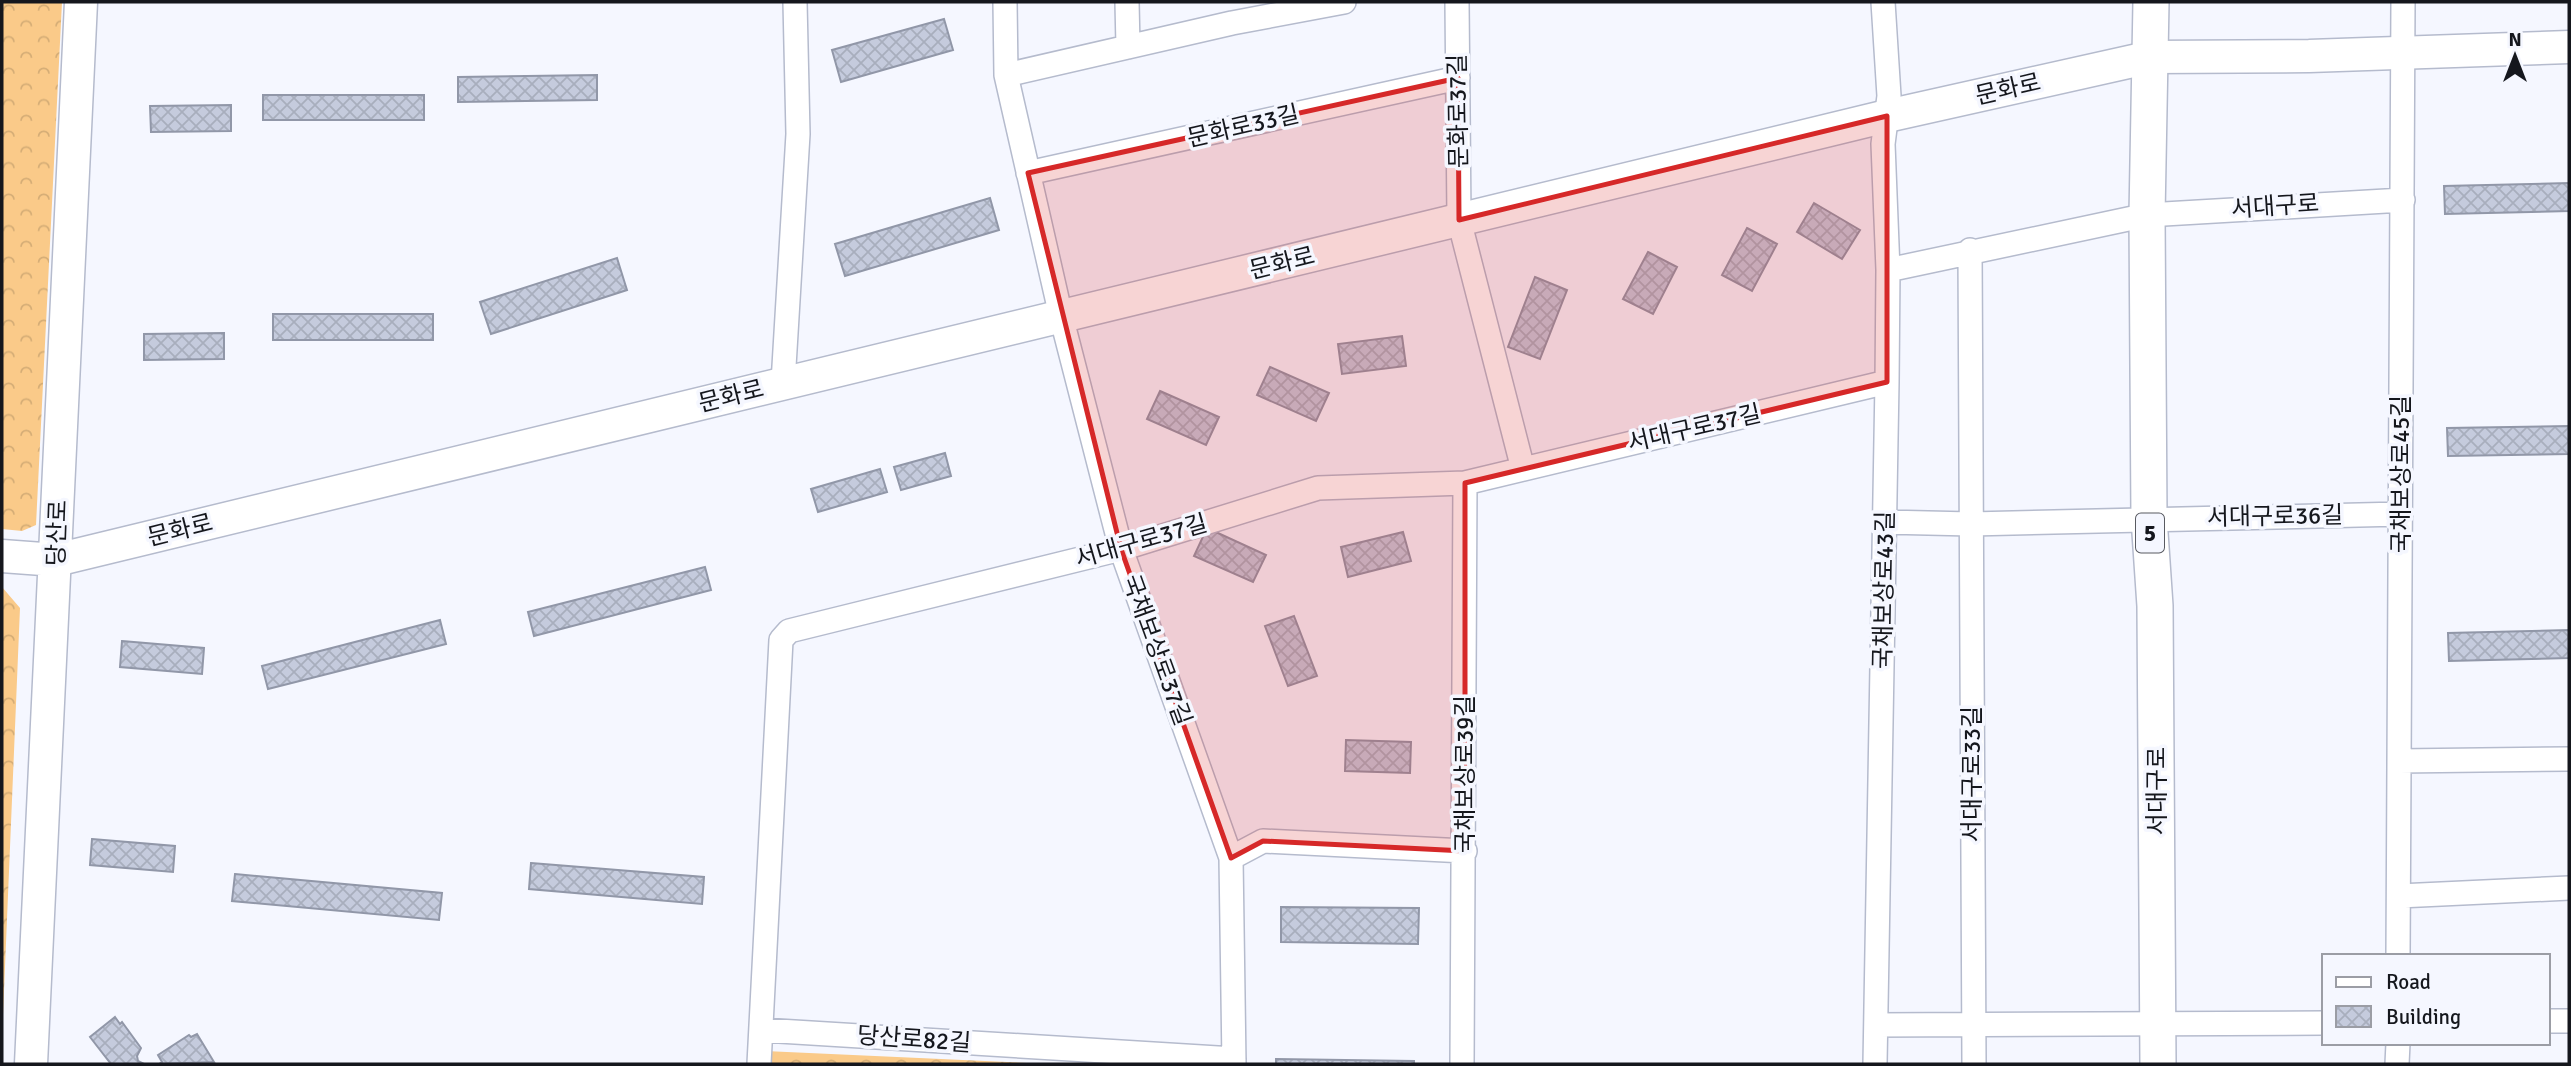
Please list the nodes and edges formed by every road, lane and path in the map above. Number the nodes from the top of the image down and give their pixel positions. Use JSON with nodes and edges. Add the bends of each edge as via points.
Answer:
{"nodes":[{"id":1,"x":81,"y":2,"type":"edge"},
{"id":2,"x":795,"y":2,"type":"edge"},
{"id":3,"x":1005,"y":2,"type":"edge"},
{"id":4,"x":1128,"y":2,"type":"edge"},
{"id":5,"x":1342,"y":2,"type":"edge"},
{"id":6,"x":1457,"y":2,"type":"edge"},
{"id":7,"x":1883,"y":2,"type":"edge"},
{"id":8,"x":2151,"y":2,"type":"edge"},
{"id":9,"x":2403,"y":2,"type":"edge"},
{"id":10,"x":1232,"y":13,"type":"edge"},
{"id":11,"x":1128,"y":47,"type":"junction"},
{"id":12,"x":2569,"y":47,"type":"edge"},
{"id":13,"x":2403,"y":53,"type":"junction"},
{"id":14,"x":2151,"y":57,"type":"junction"},
{"id":15,"x":1006,"y":75,"type":"junction"},
{"id":16,"x":1458,"y":78,"type":"junction"},
{"id":17,"x":1887,"y":116,"type":"junction"},
{"id":18,"x":1028,"y":173,"type":"junction"},
{"id":19,"x":2403,"y":200,"type":"junction"},
{"id":20,"x":2147,"y":215,"type":"junction"},
{"id":21,"x":1459,"y":220,"type":"junction"},
{"id":22,"x":1970,"y":250,"type":"junction"},
{"id":23,"x":1888,"y":270,"type":"junction"},
{"id":24,"x":1061,"y":316,"type":"junction"},
{"id":25,"x":1887,"y":382,"type":"junction"},
{"id":26,"x":783,"y":383,"type":"junction"},
{"id":27,"x":1523,"y":469,"type":"junction"},
{"id":28,"x":1465,"y":483,"type":"junction"},
{"id":29,"x":2401,"y":514,"type":"junction"},
{"id":30,"x":2149,"y":518,"type":"junction"},
{"id":31,"x":1885,"y":522,"type":"junction"},
{"id":32,"x":1971,"y":524,"type":"junction"},
{"id":33,"x":1121,"y":549,"type":"junction"},
{"id":34,"x":2,"y":556,"type":"edge"},
{"id":35,"x":56,"y":560,"type":"junction"},
{"id":36,"x":2569,"y":759,"type":"edge"},
{"id":37,"x":2399,"y":761,"type":"junction"},
{"id":38,"x":1465,"y":851,"type":"junction"},
{"id":39,"x":1231,"y":858,"type":"junction"},
{"id":40,"x":2569,"y":888,"type":"edge"},
{"id":41,"x":2399,"y":896,"type":"junction"},
{"id":42,"x":2398,"y":954,"type":"edge"},
{"id":43,"x":2550,"y":1021,"type":"edge"},
{"id":44,"x":2569,"y":1021,"type":"edge"},
{"id":45,"x":2158,"y":1022,"type":"junction"},
{"id":46,"x":2322,"y":1023,"type":"edge"},
{"id":47,"x":1875,"y":1025,"type":"junction"},
{"id":48,"x":1974,"y":1025,"type":"junction"},
{"id":49,"x":762,"y":1030,"type":"junction"},
{"id":50,"x":2398,"y":1045,"type":"edge"},
{"id":51,"x":1234,"y":1062,"type":"edge"},
{"id":52,"x":32,"y":1064,"type":"edge"},
{"id":53,"x":759,"y":1064,"type":"edge"},
{"id":54,"x":1462,"y":1064,"type":"edge"},
{"id":55,"x":1875,"y":1064,"type":"edge"},
{"id":56,"x":1974,"y":1064,"type":"edge"},
{"id":57,"x":2158,"y":1064,"type":"edge"},
{"id":58,"x":2398,"y":1064,"type":"edge"}],
"edges":[{"from":1,"to":35,"type":"main road","name":"당산로"},
{"from":2,"to":26,"type":"street","via":[[798,134]]},
{"from":3,"to":15,"type":"street"},
{"from":4,"to":11,"type":"street"},
{"from":5,"to":10,"type":"street"},
{"from":6,"to":16,"type":"street","name":"문화로37길"},
{"from":7,"to":17,"type":"street","name":"국채보상로43길"},
{"from":8,"to":14,"type":"main road","name":"서대구로","number":"5"},
{"from":9,"to":13,"type":"street","name":"국채보상로45길"},
{"from":10,"to":11,"type":"street"},
{"from":11,"to":15,"type":"street"},
{"from":12,"to":13,"type":"main road","name":"문화로"},
{"from":13,"to":14,"type":"main road","name":"문화로"},
{"from":13,"to":19,"type":"street","name":"국채보상로45길"},
{"from":14,"to":17,"type":"main road","name":"문화로"},
{"from":14,"to":20,"type":"main road","name":"서대구로","number":"5"},
{"from":15,"to":18,"type":"street"},
{"from":16,"to":18,"type":"street","name":"문화로33길"},
{"from":16,"to":21,"type":"street","name":"문화로37길"},
{"from":17,"to":21,"type":"main road","name":"문화로"},
{"from":17,"to":23,"type":"street","name":"국채보상로43길","via":[[1882,144]]},
{"from":18,"to":24,"type":"street"},
{"from":19,"to":20,"type":"street","name":"서대구로"},
{"from":19,"to":29,"type":"street","name":"국채보상로45길"},
{"from":20,"to":22,"type":"street","name":"서대구로"},
{"from":20,"to":30,"type":"main road","name":"서대구로","number":"5"},
{"from":21,"to":24,"type":"main road","name":"문화로"},
{"from":21,"to":27,"type":"street"},
{"from":22,"to":23,"type":"street","name":"서대구로"},
{"from":22,"to":32,"type":"street"},
{"from":23,"to":25,"type":"street","name":"국채보상로43길"},
{"from":24,"to":26,"type":"main road","name":"문화로"},
{"from":24,"to":33,"type":"street","name":"국채보상로37길"},
{"from":25,"to":27,"type":"street","name":"서대구로37길"},
{"from":25,"to":31,"type":"street","name":"국채보상로43길"},
{"from":26,"to":35,"type":"main road","name":"문화로"},
{"from":27,"to":28,"type":"street","name":"서대구로37길"},
{"from":28,"to":33,"type":"street","name":"서대구로37길","via":[[1318,488]]},
{"from":28,"to":38,"type":"street","name":"국채보상로39길"},
{"from":29,"to":30,"type":"street","name":"서대구로36길"},
{"from":29,"to":37,"type":"street","name":"국채보상로45길"},
{"from":30,"to":32,"type":"street"},
{"from":30,"to":45,"type":"main road","name":"서대구로","number":"5","via":[[2155,606]]},
{"from":31,"to":32,"type":"street"},
{"from":31,"to":47,"type":"street","name":"국채보상로43길"},
{"from":32,"to":48,"type":"street","name":"서대구로33길"},
{"from":33,"to":39,"type":"street","name":"국채보상로37길"},
{"from":33,"to":49,"type":"street","name":"서대구로37길","via":[[789,631],[781,640]]},
{"from":34,"to":35,"type":"main road","name":"문화로"},
{"from":35,"to":52,"type":"main road","name":"당산로"},
{"from":36,"to":37,"type":"street"},
{"from":37,"to":41,"type":"street","name":"국채보상로45길"},
{"from":38,"to":39,"type":"street","via":[[1263,841]]},
{"from":38,"to":54,"type":"street","name":"국채보상로39길"},
{"from":39,"to":51,"type":"street","name":"국채보상로37길"},
{"from":40,"to":41,"type":"street"},
{"from":41,"to":42,"type":"street","name":"국채보상로45길"},
{"from":43,"to":44,"type":"street"},
{"from":45,"to":46,"type":"street"},
{"from":45,"to":48,"type":"street"},
{"from":45,"to":57,"type":"main road","name":"서대구로","number":"5"},
{"from":47,"to":48,"type":"street"},
{"from":47,"to":55,"type":"street","name":"국채보상로43길"},
{"from":48,"to":56,"type":"street","name":"서대구로33길"},
{"from":49,"to":51,"type":"street","name":"당산로82길"},
{"from":49,"to":53,"type":"street","name":"서대구로37길"},
{"from":50,"to":58,"type":"street"}]}
